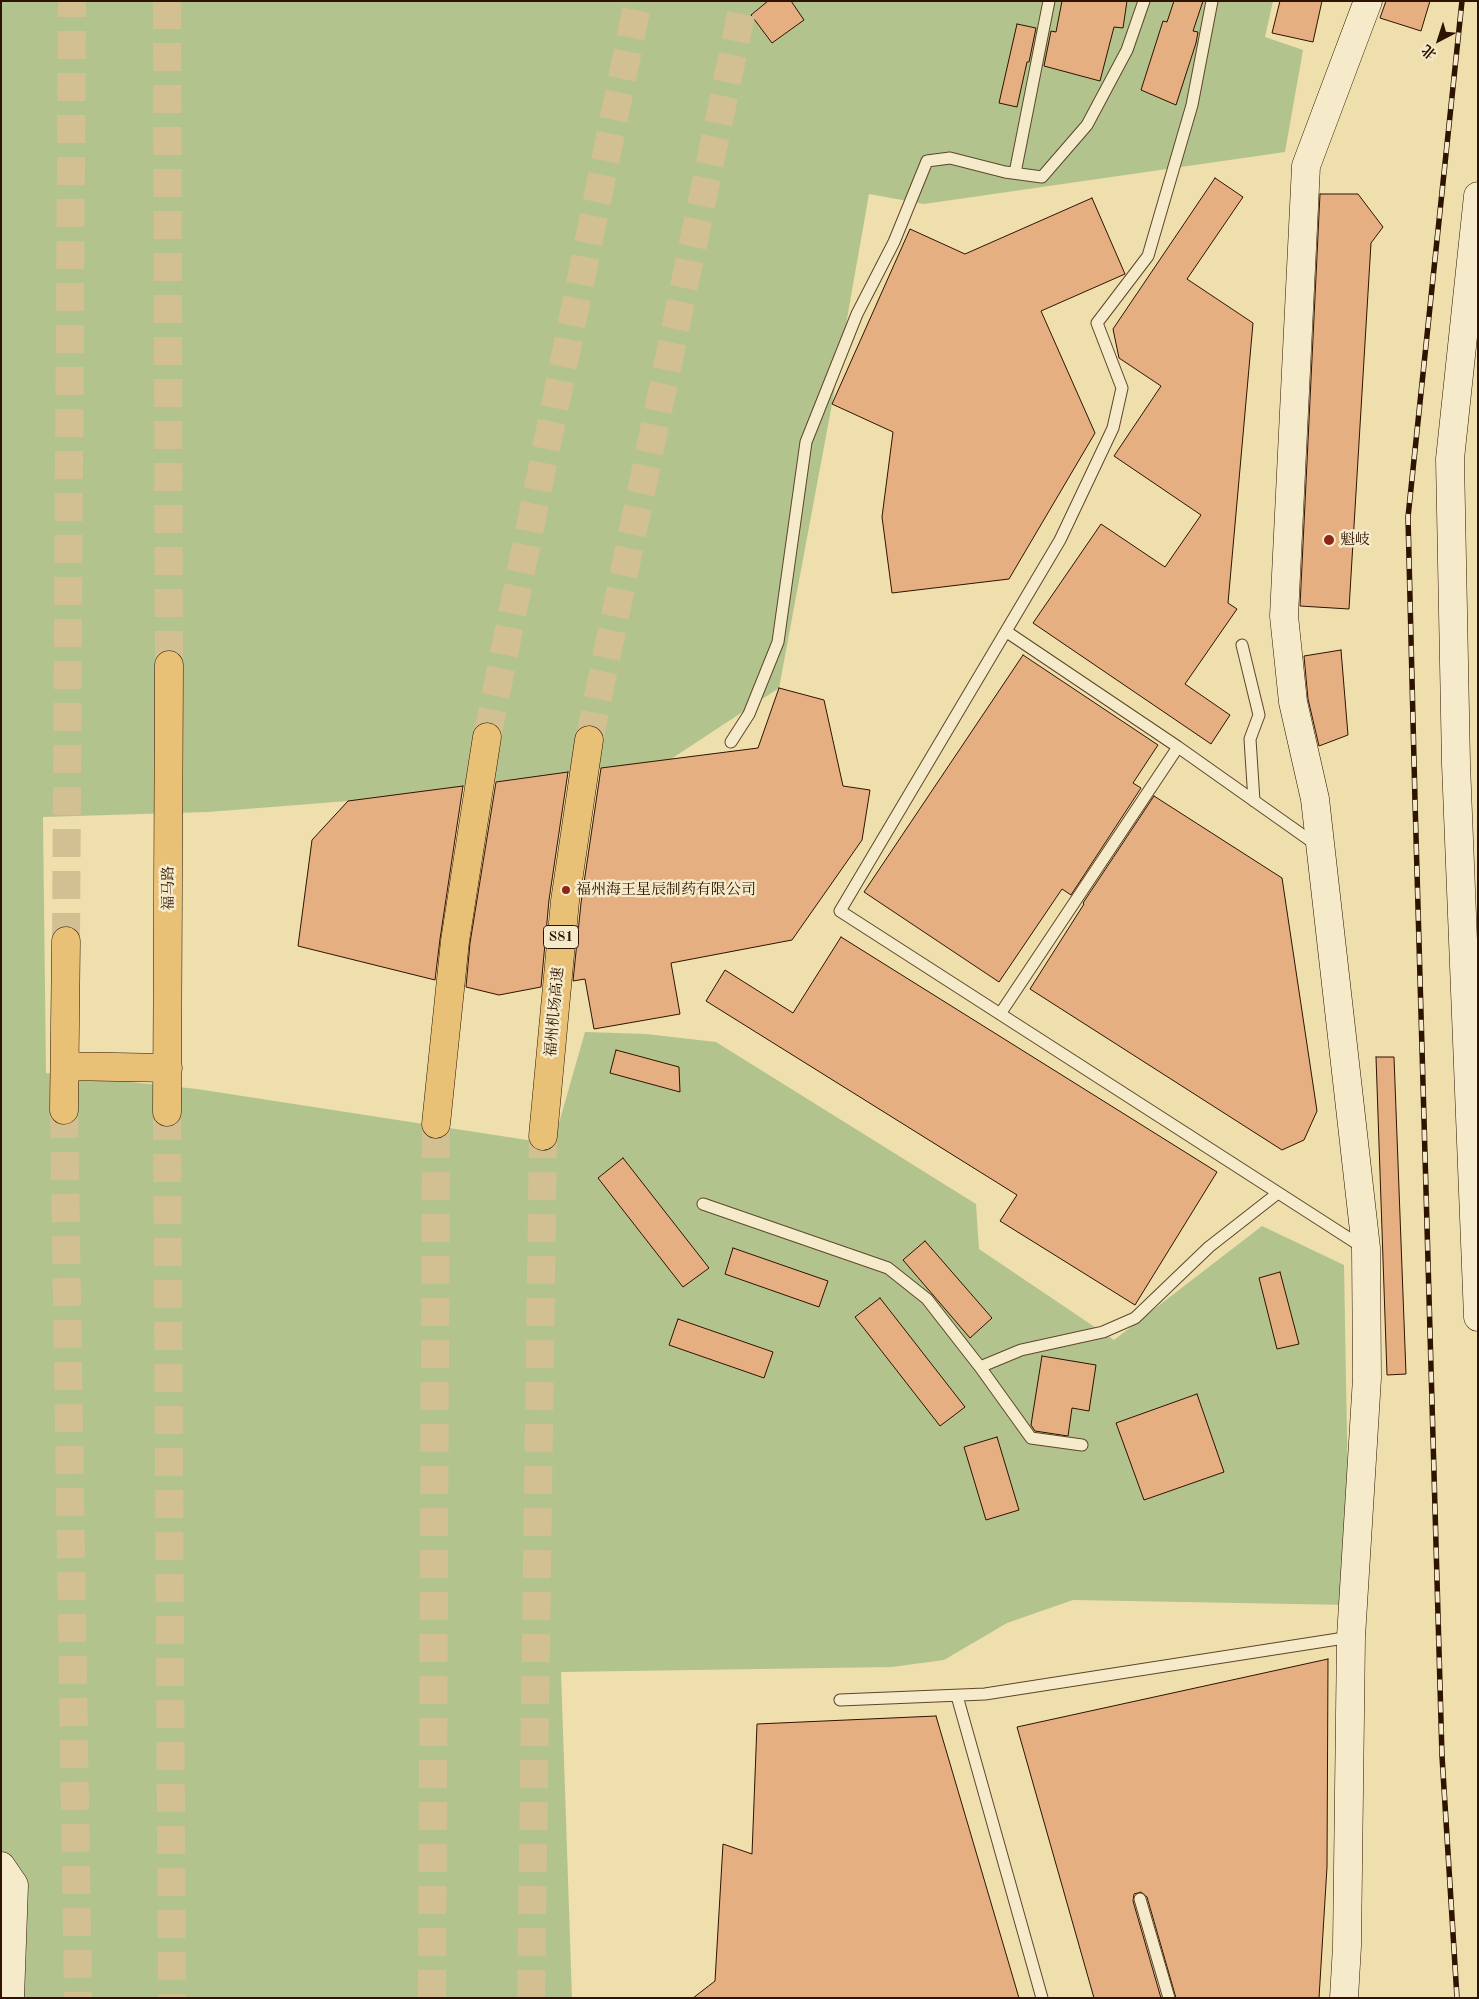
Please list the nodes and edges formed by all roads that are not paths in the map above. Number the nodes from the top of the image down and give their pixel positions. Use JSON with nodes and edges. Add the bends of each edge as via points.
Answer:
{"nodes":[{"id":1,"x":1050,"y":1,"type":"edge"},
{"id":2,"x":1144,"y":1,"type":"edge"},
{"id":3,"x":1212,"y":1,"type":"edge"},
{"id":4,"x":1368,"y":1,"type":"edge"},
{"id":5,"x":1014,"y":174,"type":"junction"},
{"id":6,"x":1478,"y":196,"type":"edge"},
{"id":7,"x":1006,"y":632,"type":"junction"},
{"id":8,"x":1242,"y":645,"type":"dead end"},
{"id":9,"x":169,"y":665,"type":"tunnel mouth"},
{"id":10,"x":487,"y":737,"type":"tunnel mouth"},
{"id":11,"x":590,"y":740,"type":"tunnel mouth"},
{"id":12,"x":731,"y":742,"type":"dead end"},
{"id":13,"x":1178,"y":747,"type":"junction"},
{"id":14,"x":1254,"y":802,"type":"junction"},
{"id":15,"x":1321,"y":848,"type":"junction"},
{"id":16,"x":66,"y":942,"type":"tunnel mouth"},
{"id":17,"x":1000,"y":1014,"type":"junction"},
{"id":18,"x":65,"y":1066,"type":"junction"},
{"id":19,"x":168,"y":1068,"type":"junction"},
{"id":20,"x":64,"y":1110,"type":"tunnel mouth"},
{"id":21,"x":167,"y":1112,"type":"tunnel mouth"},
{"id":22,"x":436,"y":1124,"type":"tunnel mouth"},
{"id":23,"x":543,"y":1136,"type":"tunnel mouth"},
{"id":24,"x":1278,"y":1193,"type":"junction"},
{"id":25,"x":703,"y":1204,"type":"dead end"},
{"id":26,"x":1366,"y":1248,"type":"junction"},
{"id":27,"x":1478,"y":1317,"type":"edge"},
{"id":28,"x":980,"y":1367,"type":"junction"},
{"id":29,"x":1082,"y":1445,"type":"dead end"},
{"id":30,"x":1351,"y":1637,"type":"junction"},
{"id":31,"x":957,"y":1696,"type":"junction"},
{"id":32,"x":840,"y":1700,"type":"dead end"},
{"id":33,"x":1,"y":1866,"type":"edge"},
{"id":34,"x":1140,"y":1899,"type":"dead end"},
{"id":35,"x":10,"y":1998,"type":"edge"},
{"id":36,"x":1042,"y":1998,"type":"edge"},
{"id":37,"x":1169,"y":1998,"type":"edge"},
{"id":38,"x":1344,"y":1998,"type":"edge"}],
"edges":[{"from":1,"to":5,"type":"lane"},
{"from":2,"to":5,"type":"lane","via":[[1127,50],[1087,125],[1042,177]]},
{"from":3,"to":7,"type":"lane","via":[[1192,105],[1148,256],[1097,323],[1122,388],[1113,428],[1060,540]]},
{"from":4,"to":15,"type":"street","via":[[1306,166],[1284,616],[1293,702]]},
{"from":5,"to":12,"type":"lane","via":[[950,158],[927,161],[894,242],[857,314],[806,442],[778,642],[749,714]]},
{"from":6,"to":27,"type":"street","via":[[1450,459],[1456,764]]},
{"from":7,"to":13,"type":"lane"},
{"from":7,"to":17,"type":"lane","via":[[840,911]]},
{"from":8,"to":14,"type":"lane","via":[[1259,715],[1250,740]]},
{"from":9,"to":19,"type":"main road","name":"福马路"},
{"from":10,"to":22,"type":"main road","via":[[455,941]]},
{"from":11,"to":23,"type":"main road","name":"福州机场高速","number":"S81","via":[[565,901]]},
{"from":13,"to":14,"type":"lane"},
{"from":13,"to":17,"type":"lane"},
{"from":14,"to":15,"type":"lane"},
{"from":15,"to":26,"type":"street"},
{"from":16,"to":18,"type":"main road"},
{"from":17,"to":24,"type":"lane"},
{"from":18,"to":19,"type":"main road"},
{"from":18,"to":20,"type":"main road"},
{"from":19,"to":21,"type":"main road","name":"福马路"},
{"from":24,"to":26,"type":"lane"},
{"from":24,"to":28,"type":"lane","via":[[1209,1247],[1135,1318],[1103,1332],[1021,1350]]},
{"from":25,"to":28,"type":"lane","via":[[888,1268],[927,1299]]},
{"from":26,"to":30,"type":"street","via":[[1367,1378]]},
{"from":28,"to":29,"type":"lane","via":[[1031,1438]]},
{"from":30,"to":31,"type":"lane"},
{"from":30,"to":38,"type":"street"},
{"from":31,"to":32,"type":"lane"},
{"from":31,"to":36,"type":"lane"},
{"from":33,"to":35,"type":"street","via":[[14,1884]]},
{"from":34,"to":37,"type":"lane"}]}
